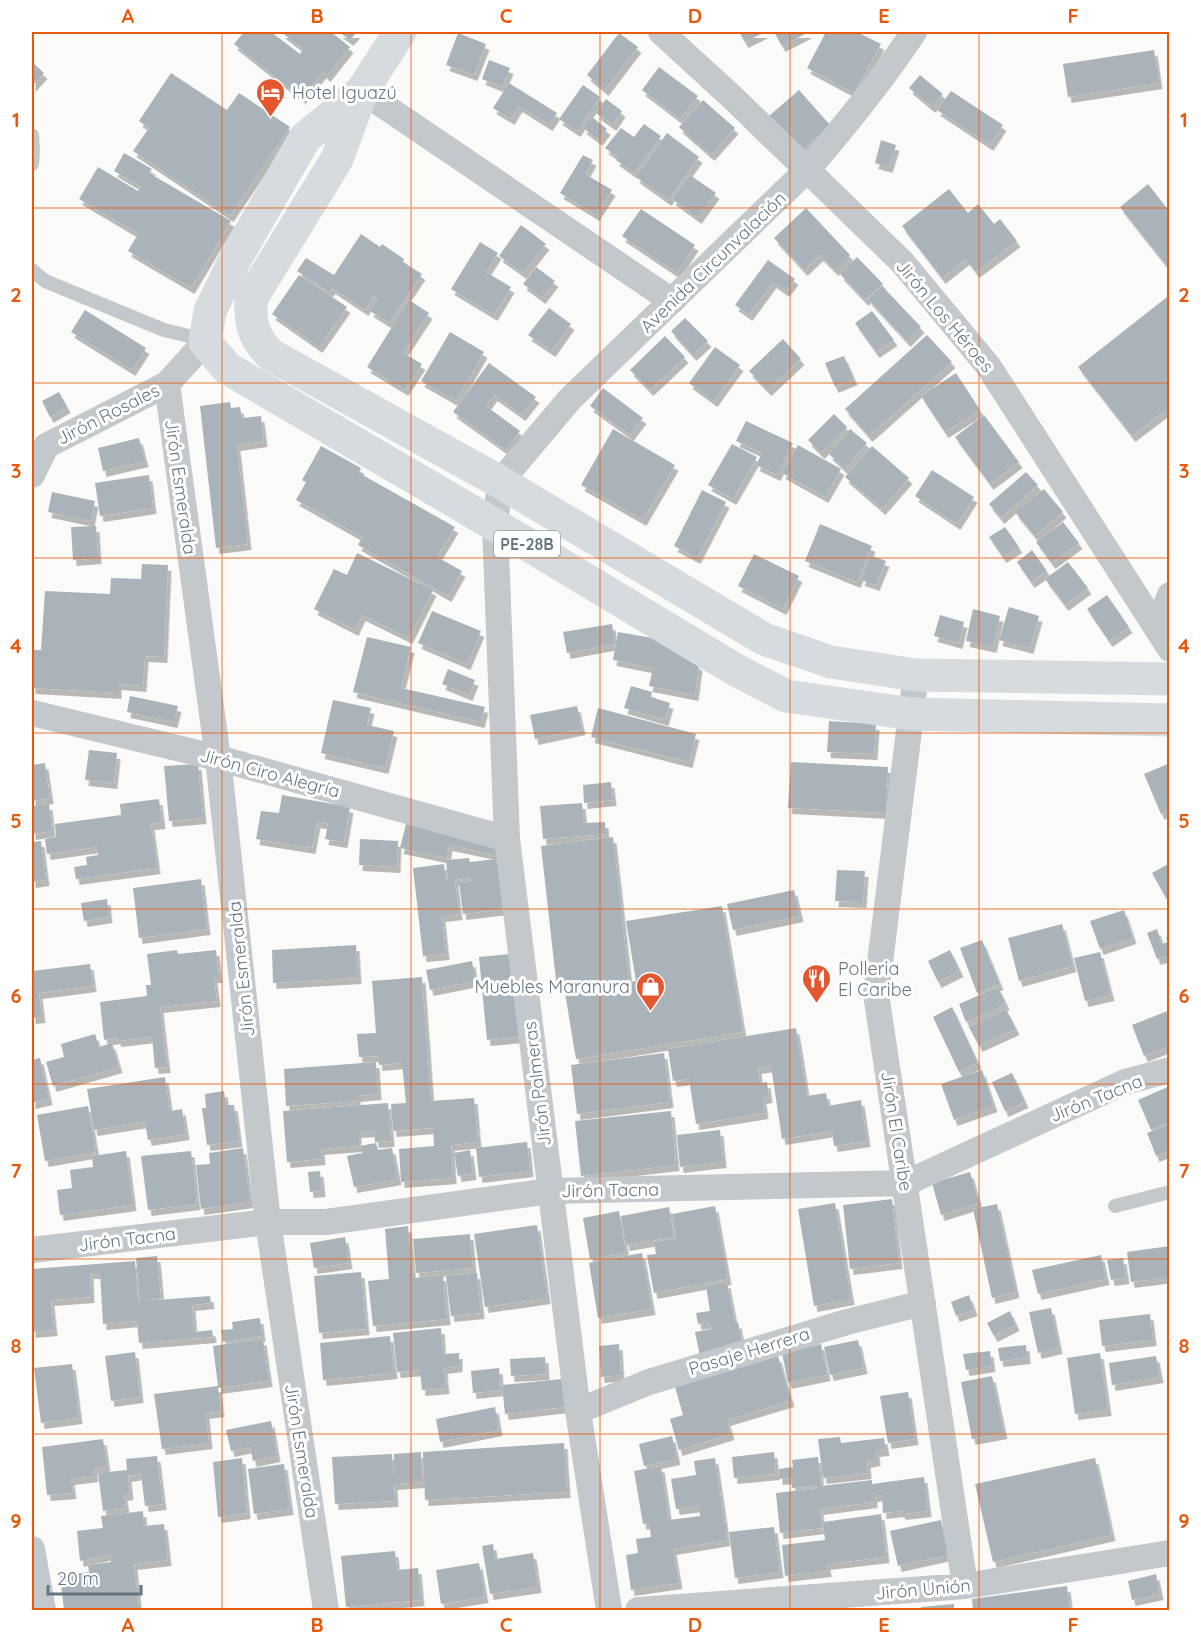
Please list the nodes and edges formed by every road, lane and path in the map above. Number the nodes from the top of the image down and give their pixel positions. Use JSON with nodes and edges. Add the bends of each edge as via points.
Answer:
{"nodes":[{"id":1,"x":400,"y":32,"type":"edge"},
{"id":2,"x":661,"y":32,"type":"edge"},
{"id":3,"x":914,"y":32,"type":"edge"},
{"id":4,"x":362,"y":91,"type":"junction"},
{"id":5,"x":32,"y":135,"type":"edge"},
{"id":6,"x":32,"y":164,"type":"edge"},
{"id":7,"x":807,"y":170,"type":"junction"},
{"id":8,"x":32,"y":270,"type":"edge"},
{"id":9,"x":672,"y":301,"type":"junction"},
{"id":10,"x":205,"y":342,"type":"junction"},
{"id":11,"x":167,"y":384,"type":"junction"},
{"id":12,"x":32,"y":475,"type":"edge"},
{"id":13,"x":500,"y":482,"type":"junction"},
{"id":14,"x":495,"y":525,"type":"junction"},
{"id":15,"x":1170,"y":595,"type":"edge"},
{"id":16,"x":1163,"y":638,"type":"edge"},
{"id":17,"x":916,"y":675,"type":"junction"},
{"id":18,"x":1170,"y":679,"type":"edge"},
{"id":19,"x":32,"y":713,"type":"edge"},
{"id":20,"x":912,"y":714,"type":"junction"},
{"id":21,"x":1170,"y":720,"type":"edge"},
{"id":22,"x":218,"y":758,"type":"junction"},
{"id":23,"x":507,"y":840,"type":"junction"},
{"id":24,"x":1170,"y":1070,"type":"edge"},
{"id":25,"x":906,"y":1183,"type":"junction"},
{"id":26,"x":550,"y":1191,"type":"junction"},
{"id":27,"x":1170,"y":1192,"type":"edge"},
{"id":28,"x":1115,"y":1206,"type":"dead end"},
{"id":29,"x":268,"y":1222,"type":"junction"},
{"id":30,"x":32,"y":1250,"type":"edge"},
{"id":31,"x":923,"y":1302,"type":"junction"},
{"id":32,"x":578,"y":1411,"type":"junction"},
{"id":33,"x":32,"y":1550,"type":"edge"},
{"id":34,"x":1170,"y":1553,"type":"edge"},
{"id":35,"x":965,"y":1586,"type":"junction"},
{"id":36,"x":43,"y":1611,"type":"edge"},
{"id":37,"x":326,"y":1611,"type":"edge"},
{"id":38,"x":609,"y":1611,"type":"edge"},
{"id":39,"x":638,"y":1611,"type":"edge"}],
"edges":[{"from":1,"to":4,"type":"highway","number":"PE-28B"},
{"from":2,"to":7,"type":"street","name":"Jirón Los Héroes"},
{"from":3,"to":7,"type":"street","name":"Avenida Circunvalación"},
{"from":4,"to":9,"type":"street"},
{"from":4,"to":10,"type":"highway","number":"PE-28B","via":[[305,138],[210,311]]},
{"from":4,"to":13,"type":"highway","number":"PE-28B","via":[[337,159],[251,299],[250,320],[259,342],[271,355]]},
{"from":5,"to":6,"type":"lane"},
{"from":7,"to":9,"type":"street","name":"Avenida Circunvalación"},
{"from":7,"to":16,"type":"street","name":"Jirón Los Héroes","via":[[902,262],[989,367]]},
{"from":8,"to":10,"type":"lane","via":[[45,281],[164,330]]},
{"from":9,"to":13,"type":"street","name":"Avenida Circunvalación","via":[[570,399]]},
{"from":10,"to":11,"type":"street"},
{"from":10,"to":14,"type":"highway","number":"PE-28B","via":[[226,368]]},
{"from":11,"to":12,"type":"street","name":"Jirón Rosales","via":[[46,446]]},
{"from":11,"to":22,"type":"street","name":"Jirón Esmeralda"},
{"from":13,"to":14,"type":"street","name":"Jirón Palmeras"},
{"from":13,"to":17,"type":"highway","number":"PE-28B","via":[[764,639],[831,662]]},
{"from":14,"to":20,"type":"highway","number":"PE-28B","via":[[786,696]]},
{"from":14,"to":23,"type":"street","name":"Jirón Palmeras"},
{"from":15,"to":16,"type":"street"},
{"from":17,"to":18,"type":"highway","number":"PE-28B"},
{"from":17,"to":20,"type":"street","name":"Jirón El Caribe"},
{"from":19,"to":22,"type":"street","name":"Jirón Ciro Alegría"},
{"from":20,"to":21,"type":"highway","number":"PE-28B"},
{"from":20,"to":25,"type":"street","name":"Jirón El Caribe","via":[[876,994]]},
{"from":22,"to":23,"type":"street","name":"Jirón Ciro Alegría"},
{"from":22,"to":29,"type":"street","name":"Jirón Esmeralda"},
{"from":23,"to":26,"type":"street","name":"Jirón Palmeras"},
{"from":24,"to":25,"type":"street","name":"Jirón Tacna","via":[[1125,1082]]},
{"from":25,"to":26,"type":"street","name":"Jirón Tacna"},
{"from":25,"to":31,"type":"street","name":"Jirón El Caribe"},
{"from":26,"to":29,"type":"street","name":"Jirón Tacna","via":[[326,1222]]},
{"from":26,"to":32,"type":"street","name":"Jirón Palmeras"},
{"from":27,"to":28,"type":"lane"},
{"from":29,"to":30,"type":"street","name":"Jirón Tacna"},
{"from":29,"to":37,"type":"street","name":"Jirón Esmeralda"},
{"from":31,"to":32,"type":"street","name":"Pasaje Herrera","via":[[649,1382]]},
{"from":31,"to":35,"type":"street","name":"Jirón El Caribe"},
{"from":32,"to":38,"type":"street","name":"Jirón Palmeras"},
{"from":33,"to":36,"type":"street"},
{"from":34,"to":35,"type":"street","name":"Jirón Unión"},
{"from":35,"to":39,"type":"street","name":"Jirón Unión"}]}
